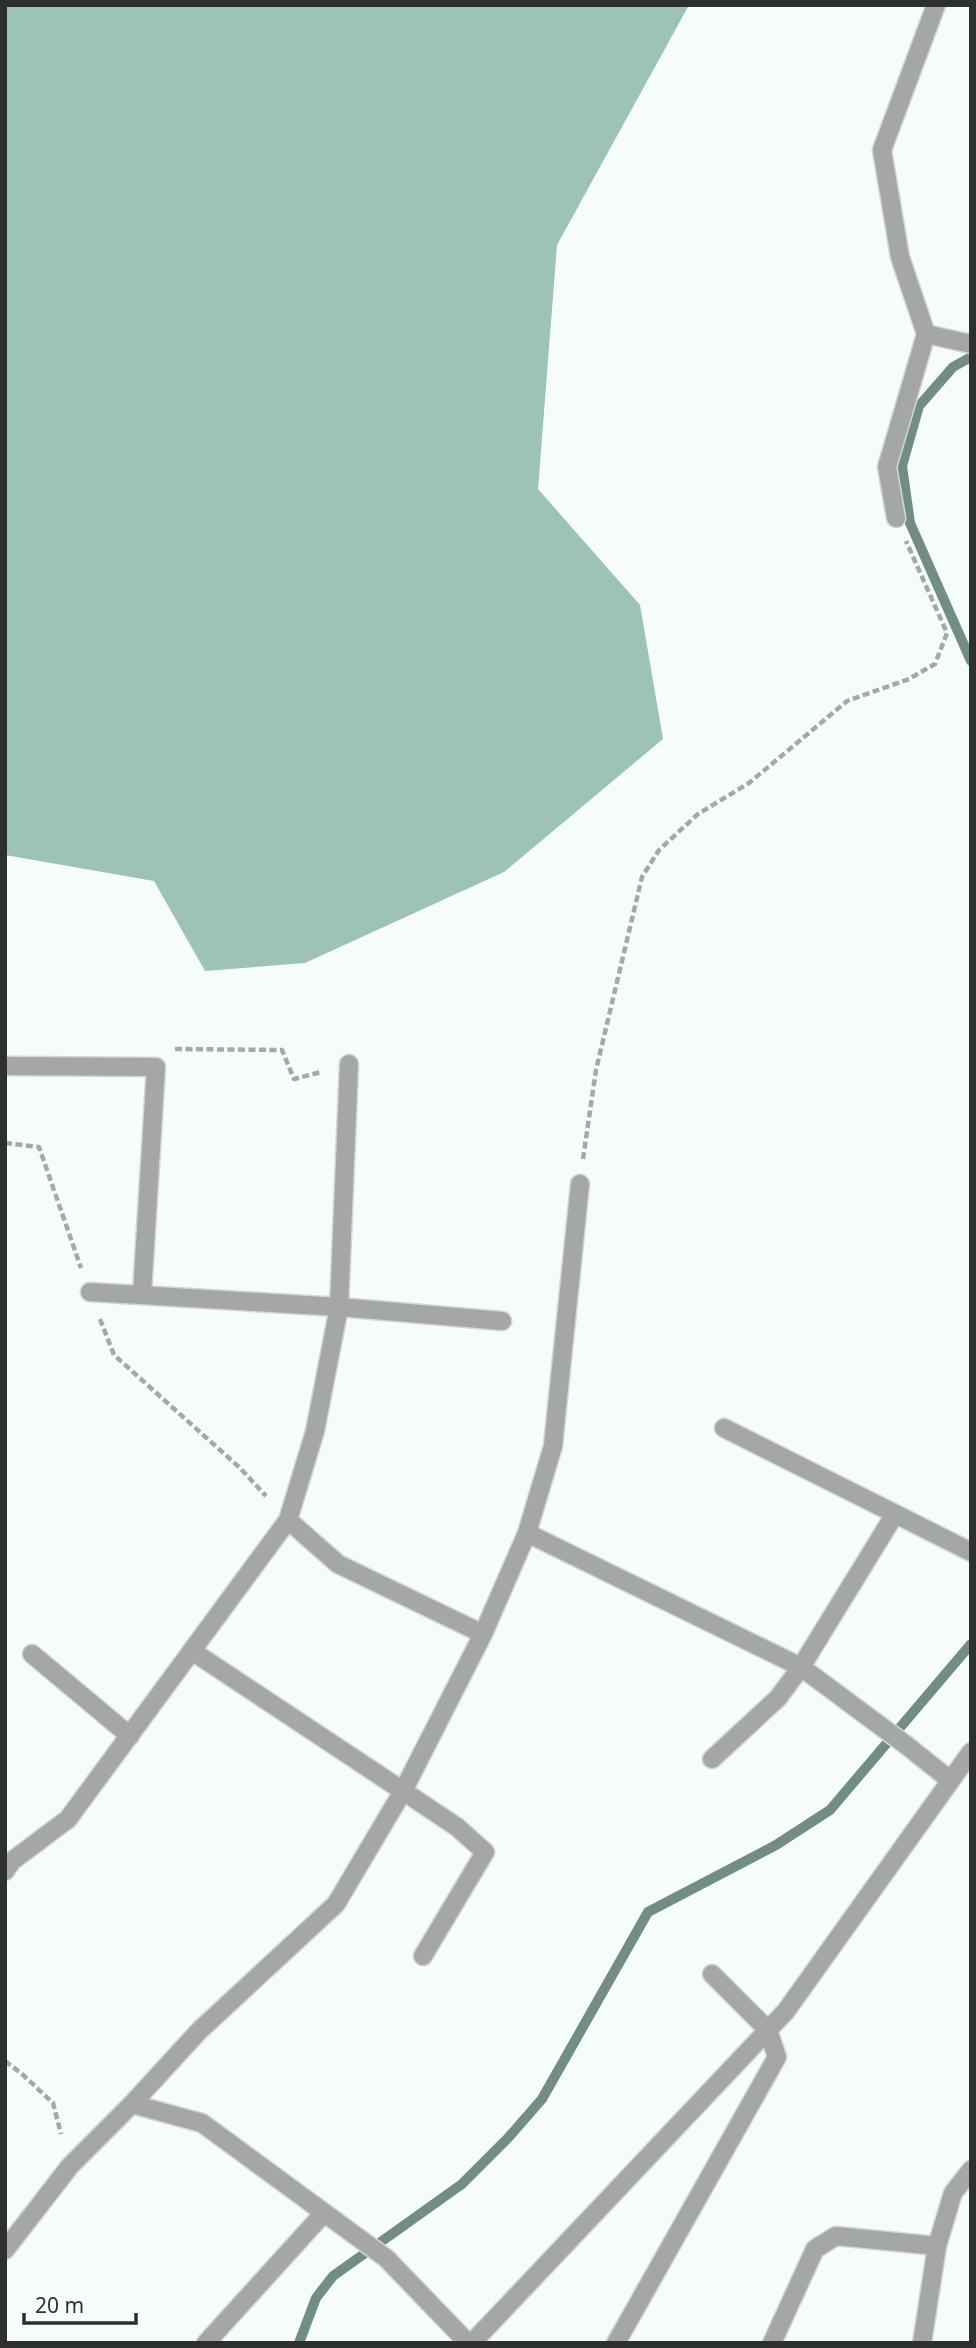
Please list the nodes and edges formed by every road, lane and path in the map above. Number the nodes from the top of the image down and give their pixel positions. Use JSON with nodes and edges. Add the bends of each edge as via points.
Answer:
{"nodes":[{"id":1,"x":936,"y":5,"type":"edge"},
{"id":2,"x":926,"y":334,"type":"junction"},
{"id":3,"x":967,"y":343,"type":"edge"},
{"id":4,"x":896,"y":519,"type":"joint"},
{"id":5,"x":349,"y":1064,"type":"joint"},
{"id":6,"x":5,"y":1066,"type":"edge"},
{"id":7,"x":156,"y":1067,"type":"junction"},
{"id":8,"x":5,"y":1143,"type":"edge"},
{"id":9,"x":580,"y":1184,"type":"joint"},
{"id":10,"x":90,"y":1292,"type":"junction"},
{"id":11,"x":142,"y":1294,"type":"junction"},
{"id":12,"x":339,"y":1307,"type":"junction"},
{"id":13,"x":502,"y":1321,"type":"dead end"},
{"id":14,"x":724,"y":1427,"type":"dead end"},
{"id":15,"x":895,"y":1514,"type":"junction"},
{"id":16,"x":288,"y":1520,"type":"junction"},
{"id":17,"x":527,"y":1533,"type":"junction"},
{"id":18,"x":971,"y":1552,"type":"edge"},
{"id":19,"x":483,"y":1634,"type":"junction"},
{"id":20,"x":191,"y":1651,"type":"junction"},
{"id":21,"x":32,"y":1654,"type":"dead end"},
{"id":22,"x":801,"y":1667,"type":"junction"},
{"id":23,"x":130,"y":1736,"type":"junction"},
{"id":24,"x":971,"y":1752,"type":"edge"},
{"id":25,"x":712,"y":1759,"type":"dead end"},
{"id":26,"x":950,"y":1780,"type":"junction"},
{"id":27,"x":403,"y":1791,"type":"junction"},
{"id":28,"x":5,"y":1871,"type":"edge"},
{"id":29,"x":423,"y":1956,"type":"dead end"},
{"id":30,"x":712,"y":1974,"type":"dead end"},
{"id":31,"x":768,"y":2030,"type":"junction"},
{"id":32,"x":5,"y":2061,"type":"edge"},
{"id":33,"x":132,"y":2104,"type":"junction"},
{"id":34,"x":70,"y":2166,"type":"junction"},
{"id":35,"x":971,"y":2171,"type":"edge"},
{"id":36,"x":324,"y":2213,"type":"junction"},
{"id":37,"x":937,"y":2246,"type":"junction"},
{"id":38,"x":5,"y":2250,"type":"edge"},
{"id":39,"x":206,"y":2343,"type":"edge"},
{"id":40,"x":470,"y":2343,"type":"edge"},
{"id":41,"x":616,"y":2343,"type":"edge"},
{"id":42,"x":772,"y":2343,"type":"edge"},
{"id":43,"x":922,"y":2343,"type":"edge"}],
"edges":[{"from":1,"to":2,"type":"street","via":[[881,150],[900,257]]},
{"from":2,"to":3,"type":"street"},
{"from":2,"to":4,"type":"street","via":[[887,467]]},
{"from":4,"to":9,"type":"path","via":[[947,633],[935,664],[909,679],[847,701],[749,783],[698,814],[659,850],[642,877],[599,1057]]},
{"from":5,"to":7,"type":"path","via":[[294,1079],[282,1050],[175,1049]]},
{"from":5,"to":12,"type":"street"},
{"from":6,"to":7,"type":"street"},
{"from":7,"to":11,"type":"street"},
{"from":8,"to":10,"type":"path","via":[[39,1147]]},
{"from":9,"to":17,"type":"street","via":[[553,1446]]},
{"from":10,"to":11,"type":"street"},
{"from":10,"to":16,"type":"path","via":[[114,1355],[239,1467]]},
{"from":11,"to":12,"type":"street"},
{"from":12,"to":13,"type":"street"},
{"from":12,"to":16,"type":"street","via":[[315,1431]]},
{"from":14,"to":15,"type":"street"},
{"from":15,"to":18,"type":"street"},
{"from":15,"to":22,"type":"street"},
{"from":16,"to":19,"type":"street","via":[[338,1564]]},
{"from":16,"to":20,"type":"street"},
{"from":17,"to":19,"type":"street"},
{"from":17,"to":22,"type":"street"},
{"from":19,"to":27,"type":"street"},
{"from":20,"to":23,"type":"street"},
{"from":20,"to":27,"type":"street"},
{"from":21,"to":23,"type":"street"},
{"from":22,"to":25,"type":"street","via":[[778,1698]]},
{"from":22,"to":26,"type":"street"},
{"from":23,"to":28,"type":"street","via":[[68,1819]]},
{"from":24,"to":26,"type":"street"},
{"from":26,"to":31,"type":"street"},
{"from":27,"to":29,"type":"street","via":[[485,1852]]},
{"from":27,"to":33,"type":"street","via":[[336,1903],[199,2031]]},
{"from":30,"to":31,"type":"street"},
{"from":31,"to":40,"type":"street"},
{"from":31,"to":41,"type":"street","via":[[777,2057]]},
{"from":32,"to":34,"type":"path","via":[[52,2103]]},
{"from":33,"to":34,"type":"street"},
{"from":33,"to":36,"type":"street","via":[[202,2123]]},
{"from":34,"to":38,"type":"street"},
{"from":35,"to":37,"type":"street","via":[[953,2193]]},
{"from":36,"to":39,"type":"street"},
{"from":36,"to":40,"type":"street","via":[[386,2258]]},
{"from":37,"to":42,"type":"street","via":[[836,2236],[815,2249]]},
{"from":37,"to":43,"type":"street"}]}
